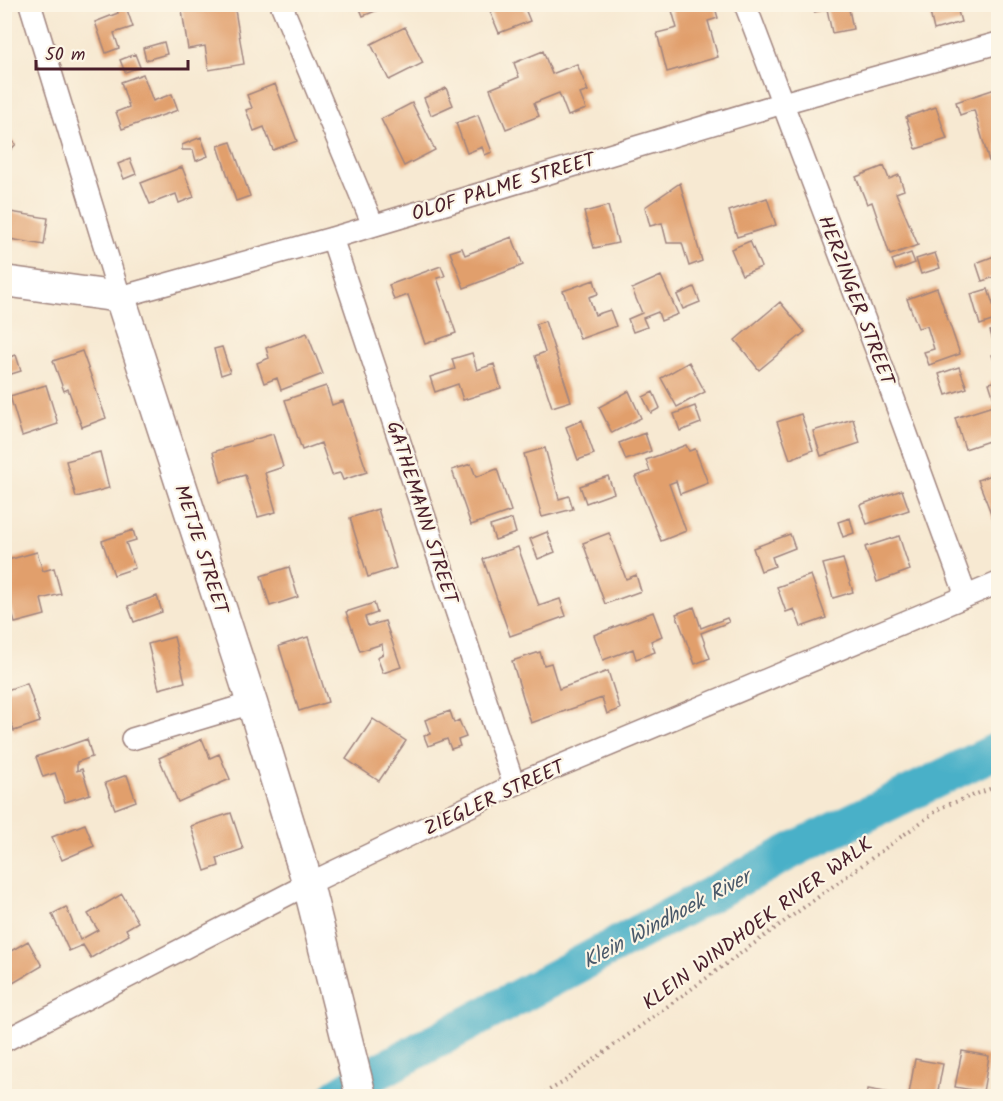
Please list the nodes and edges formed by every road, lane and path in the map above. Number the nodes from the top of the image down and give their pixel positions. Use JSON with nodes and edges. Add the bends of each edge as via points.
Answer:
{"nodes":[{"id":1,"x":30,"y":4,"type":"edge"},
{"id":2,"x":281,"y":4,"type":"edge"},
{"id":3,"x":745,"y":4,"type":"edge"},
{"id":4,"x":999,"y":43,"type":"edge"},
{"id":5,"x":783,"y":103,"type":"junction"},
{"id":6,"x":373,"y":225,"type":"junction"},
{"id":7,"x":332,"y":238,"type":"junction"},
{"id":8,"x":4,"y":281,"type":"edge"},
{"id":9,"x":120,"y":297,"type":"junction"},
{"id":10,"x":999,"y":583,"type":"edge"},
{"id":11,"x":966,"y":596,"type":"junction"},
{"id":12,"x":252,"y":703,"type":"junction"},
{"id":13,"x":132,"y":738,"type":"dead end"},
{"id":14,"x":514,"y":785,"type":"junction"},
{"id":15,"x":999,"y":786,"type":"edge"},
{"id":16,"x":308,"y":884,"type":"junction"},
{"id":17,"x":4,"y":1041,"type":"edge"},
{"id":18,"x":361,"y":1096,"type":"edge"},
{"id":19,"x":539,"y":1096,"type":"edge"}],
"edges":[{"from":1,"to":9,"type":"street","name":"METJE STREET"},
{"from":2,"to":6,"type":"street"},
{"from":3,"to":5,"type":"street","name":"HERZINGER STREET"},
{"from":4,"to":5,"type":"street","name":"OLOF PALME STREET"},
{"from":5,"to":6,"type":"street","name":"OLOF PALME STREET"},
{"from":5,"to":11,"type":"street","name":"HERZINGER STREET"},
{"from":6,"to":7,"type":"street","name":"OLOF PALME STREET"},
{"from":7,"to":9,"type":"street","name":"OLOF PALME STREET"},
{"from":7,"to":14,"type":"street","name":"GATHEMANN STREET"},
{"from":8,"to":9,"type":"street","name":"OLOF PALME STREET"},
{"from":9,"to":12,"type":"street","name":"METJE STREET"},
{"from":10,"to":11,"type":"street","name":"ZIEGLER STREET"},
{"from":11,"to":14,"type":"street","name":"ZIEGLER STREET"},
{"from":12,"to":13,"type":"street"},
{"from":12,"to":16,"type":"street","name":"METJE STREET"},
{"from":14,"to":16,"type":"street","name":"ZIEGLER STREET"},
{"from":15,"to":19,"type":"path","name":"KLEIN WINDHOEK RIVER WALK","via":[[942,807]]},
{"from":16,"to":17,"type":"street","name":"ZIEGLER STREET"},
{"from":16,"to":18,"type":"street","name":"METJE STREET"}]}
